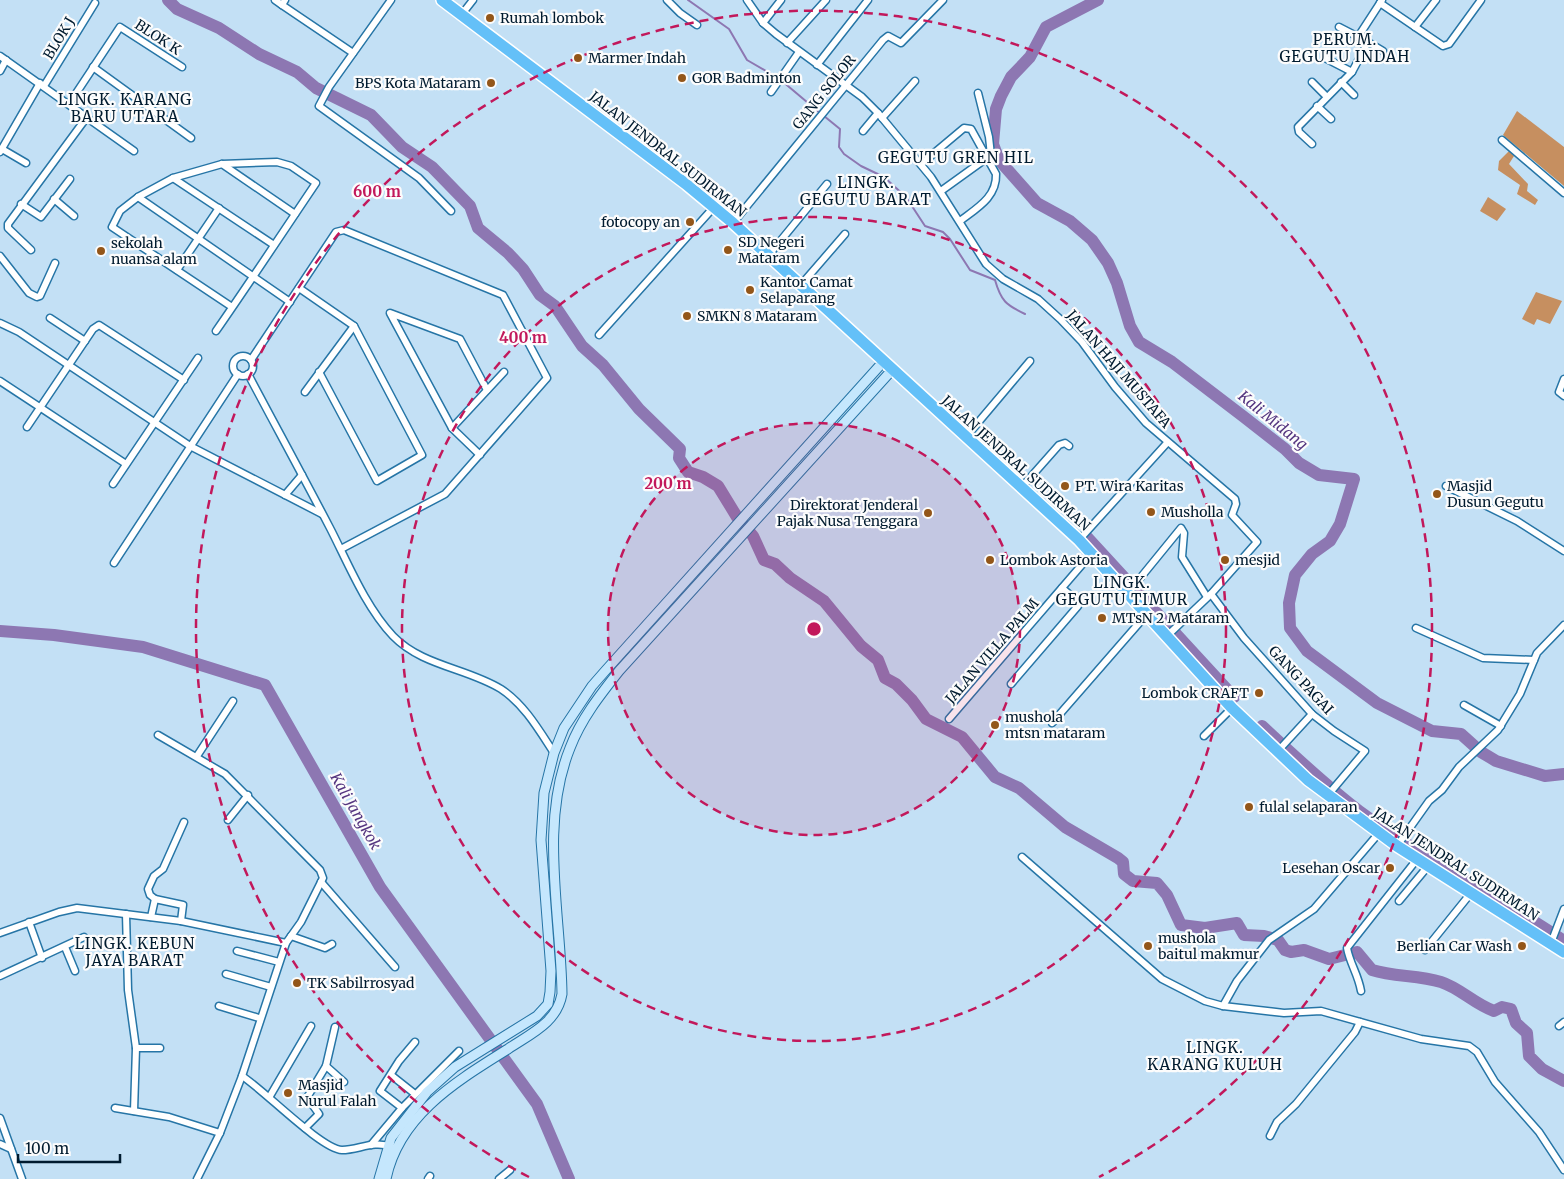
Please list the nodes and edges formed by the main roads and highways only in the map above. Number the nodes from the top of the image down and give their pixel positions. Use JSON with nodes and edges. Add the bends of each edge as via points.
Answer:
{"nodes":[{"id":1,"x":442,"y":0,"type":"edge"},
{"id":2,"x":888,"y":366,"type":"junction"},
{"id":3,"x":1564,"y":952,"type":"edge"},
{"id":4,"x":391,"y":1147,"type":"junction"},
{"id":5,"x":379,"y":1179,"type":"edge"},
{"id":6,"x":386,"y":1179,"type":"edge"}],
"edges":[{"from":1,"to":2,"type":"highway","name":"JALAN JENDRAL SUDIRMAN","via":[[714,207]]},
{"from":2,"to":3,"type":"highway","name":"JALAN JENDRAL SUDIRMAN","via":[[1092,553],[1232,708],[1380,833],[1401,840],[1418,858],[1471,892],[1553,937]]},
{"from":2,"to":4,"type":"main road","via":[[758,520],[601,694],[581,725],[562,770],[556,802],[554,861],[562,994],[553,1017],[462,1078],[423,1111]]},
{"from":2,"to":4,"type":"main road","via":[[592,686],[564,728],[544,793],[541,826],[550,999],[542,1012],[455,1067],[414,1106]]},
{"from":4,"to":5,"type":"main road"},
{"from":4,"to":6,"type":"main road"}]}
